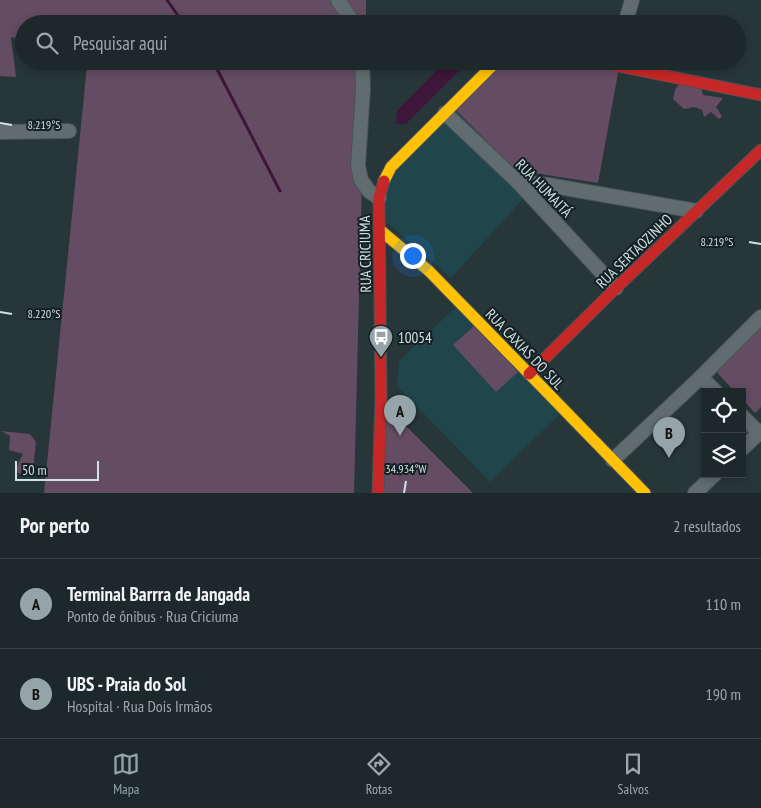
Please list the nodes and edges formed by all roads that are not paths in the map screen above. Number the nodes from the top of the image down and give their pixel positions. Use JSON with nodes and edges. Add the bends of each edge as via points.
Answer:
{"nodes":[{"id":1,"x":338,"y":0,"type":"edge"},
{"id":2,"x":632,"y":0,"type":"edge"},
{"id":3,"x":348,"y":15,"type":"edge"},
{"id":4,"x":628,"y":15,"type":"edge"},
{"id":5,"x":362,"y":70,"type":"edge"},
{"id":6,"x":488,"y":70,"type":"edge"},
{"id":7,"x":645,"y":70,"type":"edge"},
{"id":8,"x":761,"y":95,"type":"edge"},
{"id":9,"x":445,"y":112,"type":"junction"},
{"id":10,"x":69,"y":131,"type":"dead end"},
{"id":11,"x":0,"y":132,"type":"edge"},
{"id":12,"x":761,"y":150,"type":"edge"},
{"id":13,"x":518,"y":182,"type":"junction"},
{"id":14,"x":379,"y":198,"type":"junction"},
{"id":15,"x":696,"y":211,"type":"junction"},
{"id":16,"x":380,"y":230,"type":"junction"},
{"id":17,"x":616,"y":288,"type":"junction"},
{"id":18,"x":761,"y":317,"type":"edge"},
{"id":19,"x":529,"y":374,"type":"junction"},
{"id":20,"x":701,"y":377,"type":"junction"},
{"id":21,"x":712,"y":388,"type":"edge"},
{"id":22,"x":746,"y":420,"type":"edge"},
{"id":23,"x":760,"y":432,"type":"edge"},
{"id":24,"x":746,"y":444,"type":"edge"},
{"id":25,"x":613,"y":460,"type":"junction"},
{"id":26,"x":711,"y":478,"type":"edge"},
{"id":27,"x":378,"y":493,"type":"edge"},
{"id":28,"x":645,"y":493,"type":"edge"},
{"id":29,"x":695,"y":493,"type":"edge"}],
"edges":[{"from":1,"to":3,"type":"street"},
{"from":2,"to":4,"type":"street"},
{"from":5,"to":14,"type":"street","via":[[358,166],[361,180]]},
{"from":6,"to":9,"type":"street","name":"RUA CRICIUMA"},
{"from":7,"to":8,"type":"street"},
{"from":9,"to":13,"type":"street","name":"RUA HUMAITÁ"},
{"from":9,"to":14,"type":"street","name":"RUA CRICIUMA","via":[[392,167]]},
{"from":10,"to":11,"type":"street"},
{"from":12,"to":15,"type":"street","name":"RUA SERTAOZINHO"},
{"from":13,"to":15,"type":"street"},
{"from":13,"to":17,"type":"street","name":"RUA HUMAITÁ"},
{"from":14,"to":16,"type":"street","name":"RUA CRICIUMA"},
{"from":15,"to":17,"type":"street","name":"RUA SERTAOZINHO"},
{"from":16,"to":19,"type":"street","name":"RUA CAXIAS DO SUL","via":[[429,271]]},
{"from":16,"to":27,"type":"street","name":"RUA CRICIUMA"},
{"from":17,"to":19,"type":"street","name":"RUA SERTAOZINHO"},
{"from":18,"to":20,"type":"street"},
{"from":19,"to":25,"type":"street","name":"RUA CAXIAS DO SUL"},
{"from":20,"to":21,"type":"street"},
{"from":20,"to":25,"type":"street"},
{"from":22,"to":23,"type":"street"},
{"from":23,"to":24,"type":"street"},
{"from":25,"to":28,"type":"street","name":"RUA CAXIAS DO SUL"},
{"from":26,"to":29,"type":"street"}]}
